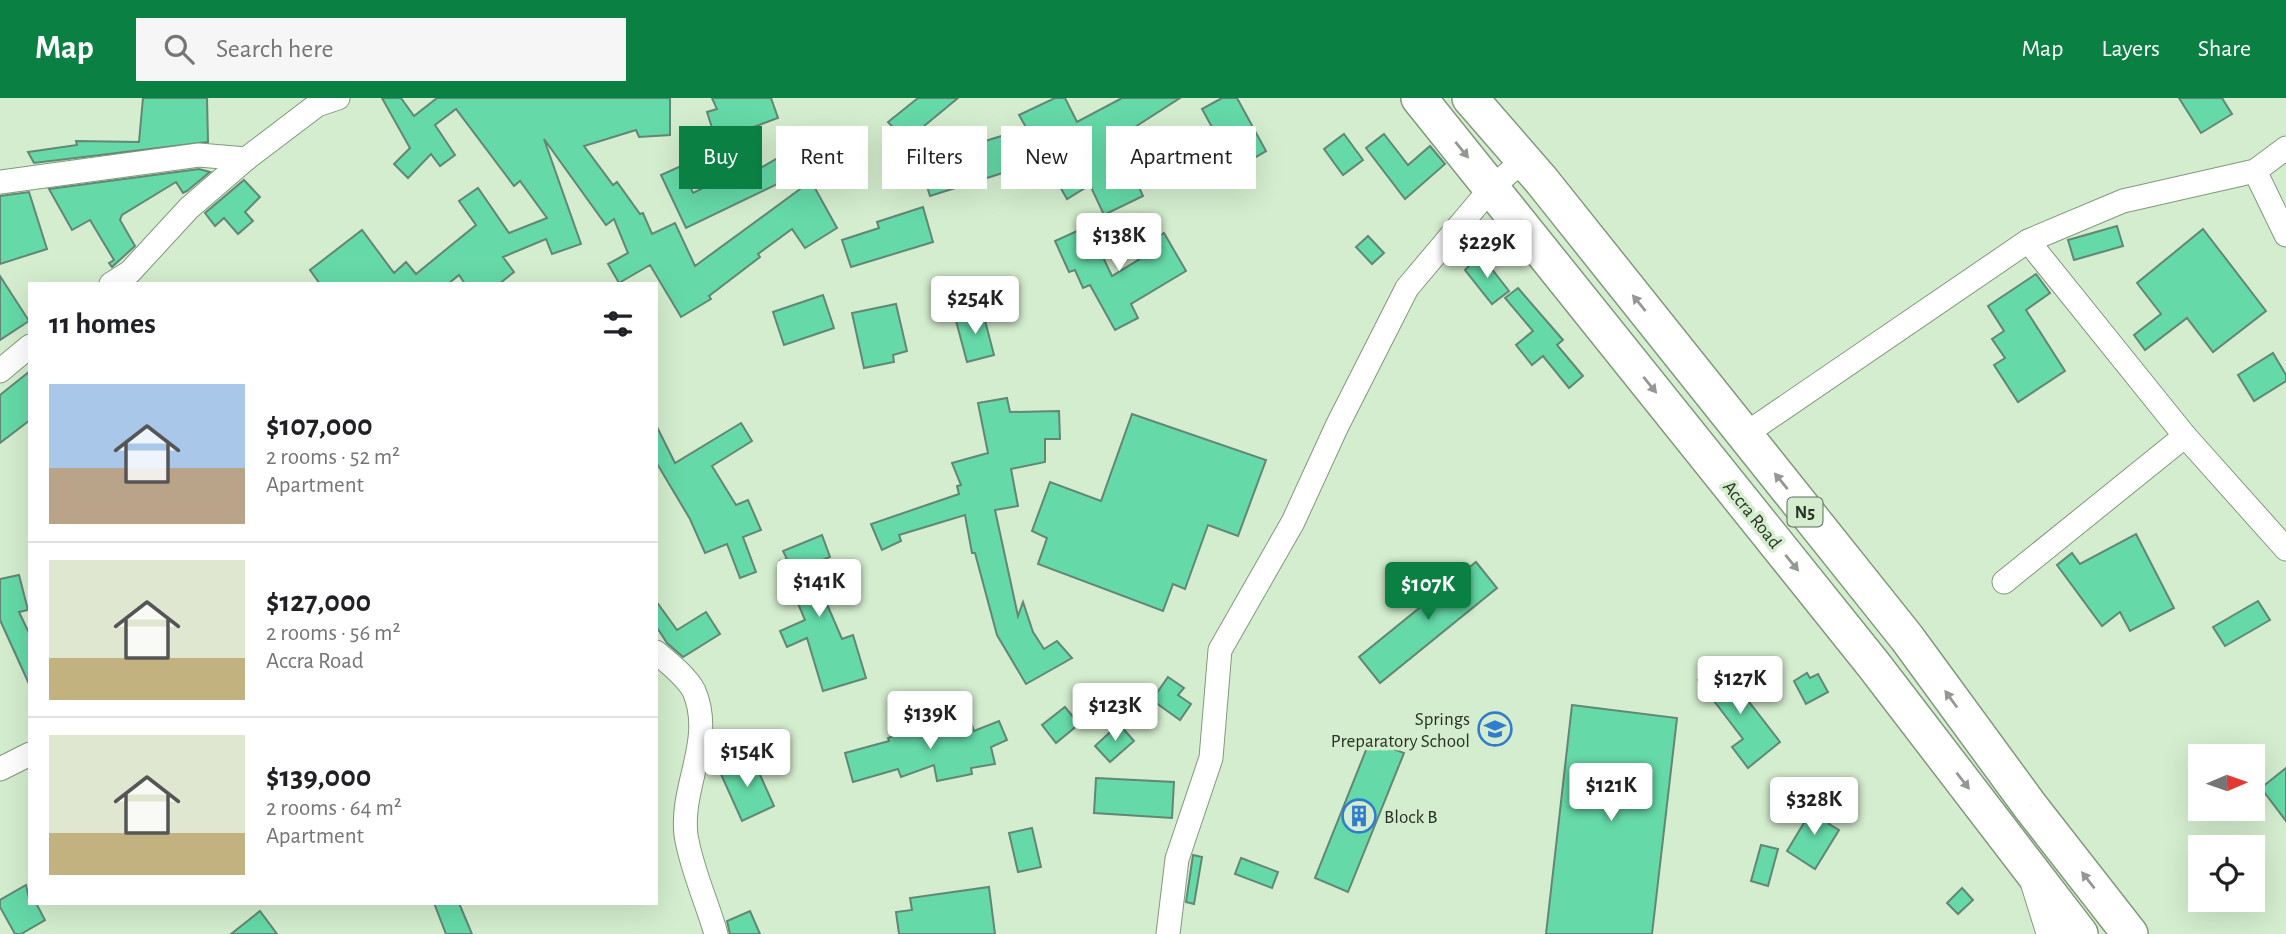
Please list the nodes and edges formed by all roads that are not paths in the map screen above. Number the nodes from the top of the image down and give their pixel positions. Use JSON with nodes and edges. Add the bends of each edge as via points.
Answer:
{"nodes":[{"id":1,"x":1419,"y":98,"type":"edge"},
{"id":2,"x":1470,"y":98,"type":"edge"},
{"id":3,"x":321,"y":100,"type":"edge"},
{"id":4,"x":2286,"y":148,"type":"edge"},
{"id":5,"x":246,"y":159,"type":"junction"},
{"id":6,"x":1524,"y":160,"type":"junction"},
{"id":7,"x":2255,"y":171,"type":"junction"},
{"id":8,"x":0,"y":183,"type":"edge"},
{"id":9,"x":1492,"y":187,"type":"junction"},
{"id":10,"x":2286,"y":235,"type":"edge"},
{"id":11,"x":2028,"y":241,"type":"junction"},
{"id":12,"x":114,"y":282,"type":"edge"},
{"id":13,"x":28,"y":348,"type":"edge"},
{"id":14,"x":0,"y":371,"type":"edge"},
{"id":15,"x":1744,"y":435,"type":"junction"},
{"id":16,"x":2185,"y":436,"type":"junction"},
{"id":17,"x":2286,"y":550,"type":"edge"},
{"id":18,"x":2004,"y":582,"type":"dead end"},
{"id":19,"x":658,"y":654,"type":"edge"},
{"id":20,"x":28,"y":755,"type":"edge"},
{"id":21,"x":0,"y":769,"type":"edge"},
{"id":22,"x":2033,"y":872,"type":"junction"},
{"id":23,"x":2129,"y":933,"type":"edge"},
{"id":24,"x":716,"y":934,"type":"edge"},
{"id":25,"x":1168,"y":934,"type":"edge"},
{"id":26,"x":2053,"y":934,"type":"edge"},
{"id":27,"x":2081,"y":934,"type":"edge"}],
"edges":[{"from":1,"to":9,"type":"main road","name":"Accra Road","number":"N5","one_way":true},
{"from":2,"to":6,"type":"main road","number":"N5"},
{"from":3,"to":5,"type":"street"},
{"from":4,"to":7,"type":"street"},
{"from":5,"to":8,"type":"street","via":[[199,155]]},
{"from":5,"to":12,"type":"street"},
{"from":6,"to":9,"type":"street"},
{"from":15,"to":6,"type":"main road","number":"N5","one_way":true},
{"from":7,"to":10,"type":"street"},
{"from":7,"to":11,"type":"street","via":[[2123,201]]},
{"from":9,"to":22,"type":"main road","name":"Accra Road","number":"N5","one_way":true},
{"from":9,"to":25,"type":"street","via":[[1407,288],[1293,522],[1220,650],[1211,758],[1177,859]]},
{"from":11,"to":15,"type":"street"},
{"from":11,"to":16,"type":"street"},
{"from":13,"to":14,"type":"street"},
{"from":23,"to":15,"type":"main road","number":"N5","one_way":true,"via":[[1907,638]]},
{"from":16,"to":17,"type":"street"},
{"from":16,"to":18,"type":"street"},
{"from":19,"to":24,"type":"street","via":[[693,690],[701,744],[686,810],[686,835]]},
{"from":20,"to":21,"type":"street"},
{"from":22,"to":26,"type":"main road"},
{"from":22,"to":27,"type":"main road","name":"Accra Road","number":"N5"}]}
